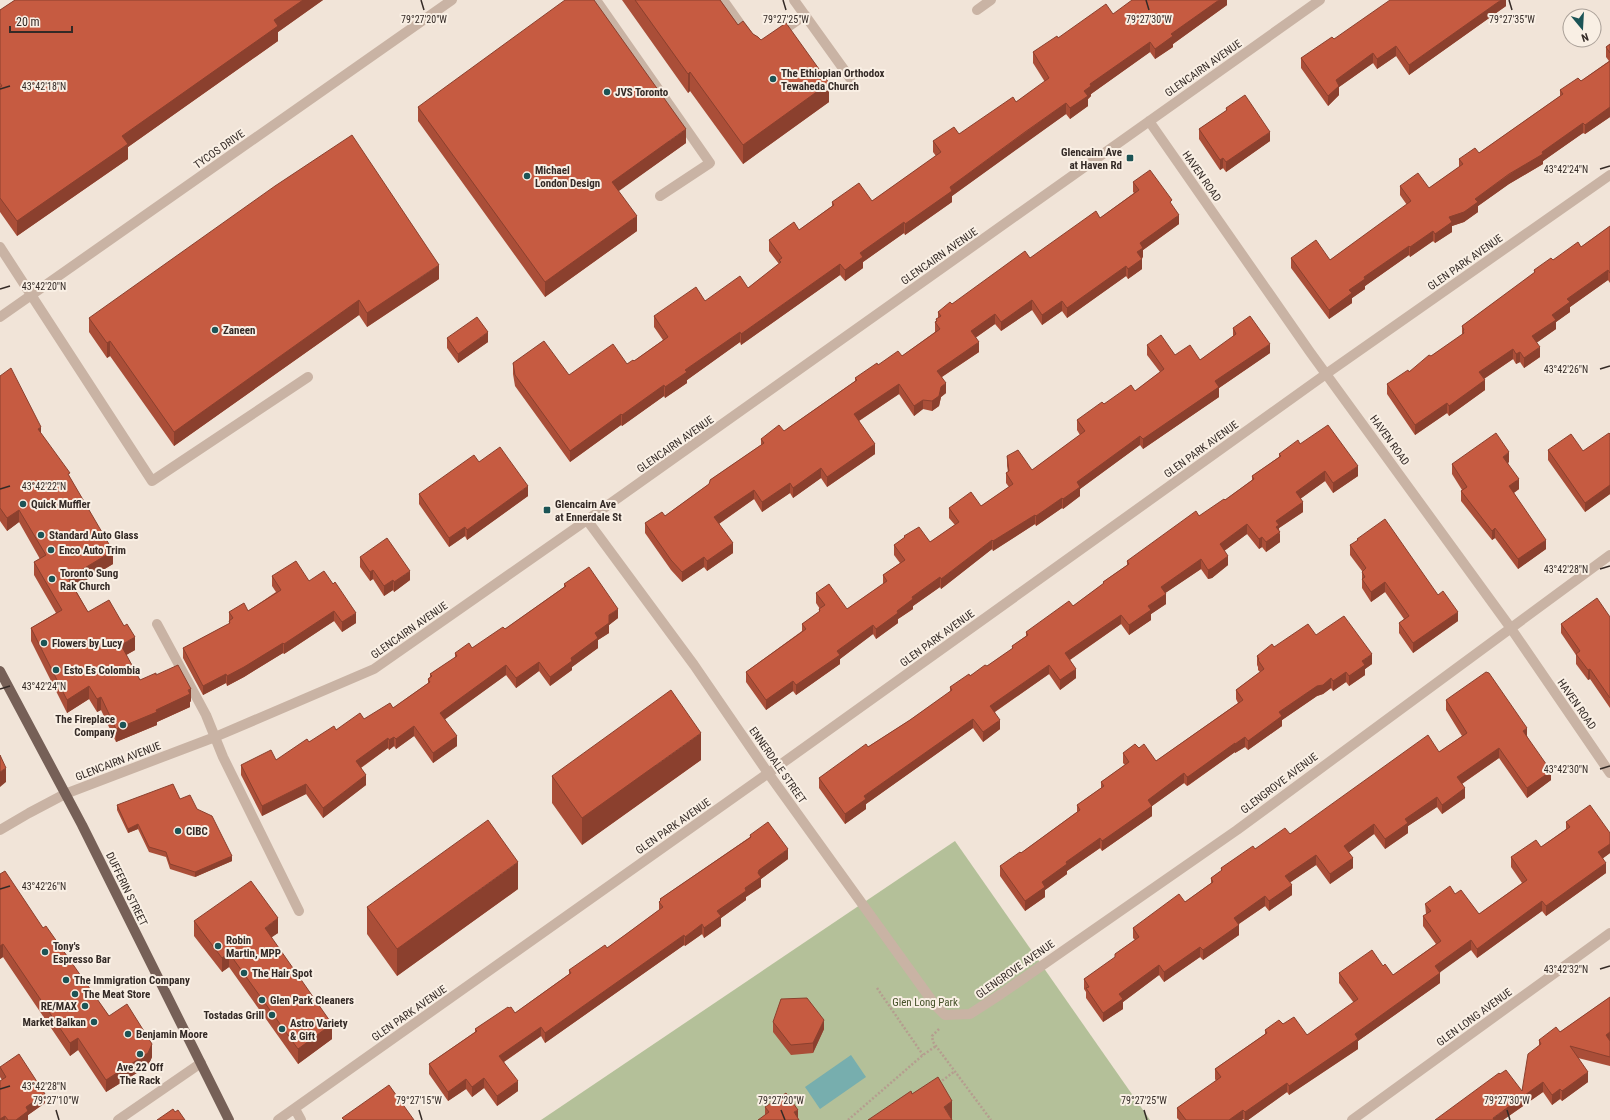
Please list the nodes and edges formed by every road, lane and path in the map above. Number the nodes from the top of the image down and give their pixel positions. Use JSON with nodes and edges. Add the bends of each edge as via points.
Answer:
{"nodes":[{"id":1,"x":452,"y":0,"type":"edge"},
{"id":2,"x":596,"y":0,"type":"edge"},
{"id":3,"x":723,"y":0,"type":"edge"},
{"id":4,"x":794,"y":0,"type":"edge"},
{"id":5,"x":991,"y":0,"type":"edge"},
{"id":6,"x":1320,"y":0,"type":"edge"},
{"id":7,"x":977,"y":10,"type":"dead end"},
{"id":8,"x":805,"y":15,"type":"junction"},
{"id":9,"x":769,"y":40,"type":"edge"},
{"id":10,"x":753,"y":42,"type":"edge"},
{"id":11,"x":850,"y":78,"type":"dead end"},
{"id":12,"x":1149,"y":121,"type":"junction"},
{"id":13,"x":1610,"y":175,"type":"edge"},
{"id":14,"x":660,"y":196,"type":"dead end"},
{"id":15,"x":0,"y":247,"type":"edge"},
{"id":16,"x":32,"y":295,"type":"junction"},
{"id":17,"x":0,"y":317,"type":"edge"},
{"id":18,"x":1326,"y":374,"type":"junction"},
{"id":19,"x":308,"y":377,"type":"dead end"},
{"id":20,"x":588,"y":520,"type":"junction"},
{"id":21,"x":1610,"y":555,"type":"edge"},
{"id":22,"x":157,"y":624,"type":"dead end"},
{"id":23,"x":1510,"y":627,"type":"junction"},
{"id":24,"x":0,"y":671,"type":"edge"},
{"id":25,"x":215,"y":737,"type":"junction"},
{"id":26,"x":768,"y":773,"type":"junction"},
{"id":27,"x":1610,"y":773,"type":"edge"},
{"id":28,"x":65,"y":794,"type":"junction"},
{"id":29,"x":0,"y":830,"type":"edge"},
{"id":30,"x":299,"y":911,"type":"dead end"},
{"id":31,"x":1610,"y":933,"type":"edge"},
{"id":32,"x":877,"y":988,"type":"dead end"},
{"id":33,"x":955,"y":1016,"type":"junction"},
{"id":34,"x":936,"y":1046,"type":"junction"},
{"id":35,"x":923,"y":1055,"type":"junction"},
{"id":36,"x":201,"y":1063,"type":"junction"},
{"id":37,"x":955,"y":1071,"type":"junction"},
{"id":38,"x":936,"y":1085,"type":"edge"},
{"id":39,"x":295,"y":1109,"type":"junction"},
{"id":40,"x":118,"y":1120,"type":"edge"},
{"id":41,"x":229,"y":1120,"type":"edge"},
{"id":42,"x":278,"y":1120,"type":"edge"},
{"id":43,"x":302,"y":1120,"type":"edge"},
{"id":44,"x":848,"y":1120,"type":"edge"},
{"id":45,"x":991,"y":1120,"type":"edge"},
{"id":46,"x":1352,"y":1120,"type":"edge"}],
"edges":[{"from":1,"to":16,"type":"street","name":"TYCOS DRIVE"},
{"from":2,"to":14,"type":"street","via":[[710,163]]},
{"from":3,"to":10,"type":"street"},
{"from":4,"to":8,"type":"street"},
{"from":5,"to":7,"type":"street"},
{"from":6,"to":12,"type":"street","name":"GLENCAIRN AVENUE"},
{"from":8,"to":9,"type":"street"},
{"from":8,"to":11,"type":"street"},
{"from":12,"to":18,"type":"street","name":"HAVEN ROAD"},
{"from":12,"to":20,"type":"street","name":"GLENCAIRN AVENUE"},
{"from":13,"to":18,"type":"street","name":"GLEN PARK AVENUE"},
{"from":15,"to":16,"type":"street"},
{"from":16,"to":17,"type":"street","name":"TYCOS DRIVE"},
{"from":16,"to":19,"type":"street","via":[[152,481]]},
{"from":18,"to":23,"type":"street","name":"HAVEN ROAD"},
{"from":18,"to":26,"type":"street","name":"GLEN PARK AVENUE"},
{"from":20,"to":25,"type":"street","name":"GLENCAIRN AVENUE","via":[[374,669]]},
{"from":20,"to":26,"type":"street","name":"ENNERDALE STREET","via":[[694,665]]},
{"from":21,"to":23,"type":"street","name":"GLENGROVE AVENUE"},
{"from":22,"to":25,"type":"street","via":[[206,715]]},
{"from":23,"to":27,"type":"street","name":"HAVEN ROAD"},
{"from":23,"to":33,"type":"street","name":"GLENGROVE AVENUE","via":[[1236,830],[989,1002],[970,1014]]},
{"from":24,"to":28,"type":"main road","name":"DUFFERIN STREET"},
{"from":25,"to":28,"type":"street","name":"GLENCAIRN AVENUE"},
{"from":25,"to":30,"type":"street"},
{"from":26,"to":33,"type":"street","name":"ENNERDALE STREET","via":[[935,1005],[945,1016]]},
{"from":26,"to":39,"type":"street","name":"GLEN PARK AVENUE"},
{"from":28,"to":29,"type":"street","name":"GLENCAIRN AVENUE"},
{"from":28,"to":36,"type":"main road","name":"DUFFERIN STREET"},
{"from":31,"to":46,"type":"street","name":"GLEN LONG AVENUE"},
{"from":32,"to":35,"type":"path"},
{"from":33,"to":34,"type":"path","via":[[933,1034],[932,1040]]},
{"from":34,"to":35,"type":"path"},
{"from":34,"to":37,"type":"path"},
{"from":35,"to":44,"type":"path"},
{"from":36,"to":40,"type":"street"},
{"from":36,"to":41,"type":"main road","name":"DUFFERIN STREET"},
{"from":37,"to":38,"type":"path"},
{"from":37,"to":45,"type":"path"},
{"from":39,"to":42,"type":"street","name":"GLEN PARK AVENUE"},
{"from":39,"to":43,"type":"street"}]}
